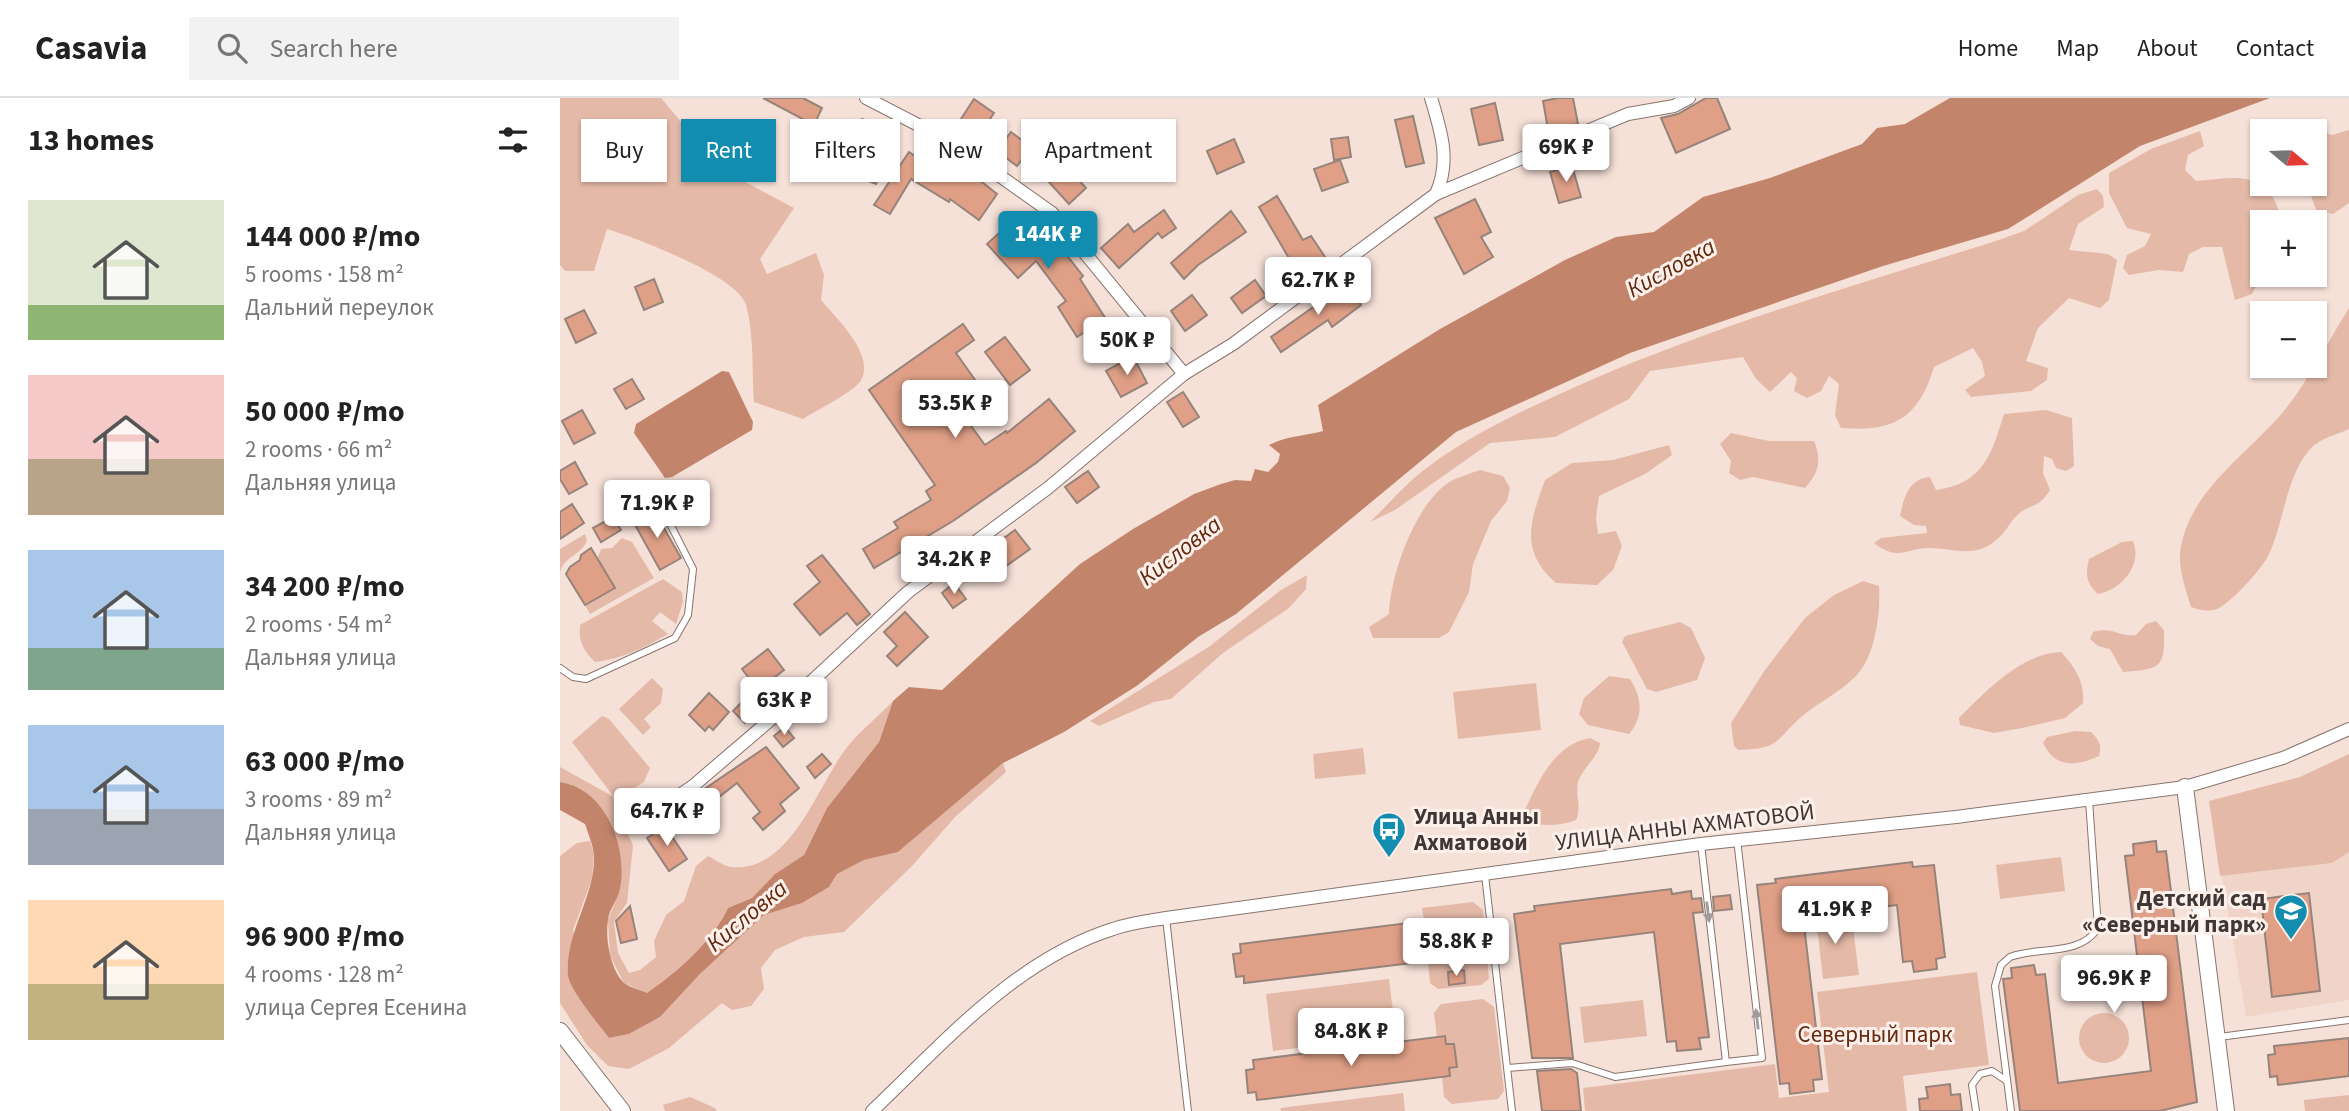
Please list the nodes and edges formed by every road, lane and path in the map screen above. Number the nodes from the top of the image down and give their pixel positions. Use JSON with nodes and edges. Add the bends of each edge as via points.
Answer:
{"nodes":[{"id":1,"x":866,"y":98,"type":"edge"},
{"id":2,"x":1431,"y":98,"type":"edge"},
{"id":3,"x":1689,"y":98,"type":"edge"},
{"id":4,"x":1436,"y":194,"type":"junction"},
{"id":5,"x":1184,"y":374,"type":"junction"},
{"id":6,"x":657,"y":498,"type":"dead end"},
{"id":7,"x":560,"y":667,"type":"edge"},
{"id":8,"x":2349,"y":729,"type":"edge"},
{"id":9,"x":2185,"y":787,"type":"junction"},
{"id":10,"x":2089,"y":800,"type":"junction"},
{"id":11,"x":652,"y":814,"type":"dead end"},
{"id":12,"x":1737,"y":839,"type":"junction"},
{"id":13,"x":1700,"y":844,"type":"junction"},
{"id":14,"x":1485,"y":875,"type":"junction"},
{"id":15,"x":1166,"y":918,"type":"junction"},
{"id":16,"x":2349,"y":1020,"type":"edge"},
{"id":17,"x":560,"y":1031,"type":"edge"},
{"id":18,"x":2216,"y":1037,"type":"junction"},
{"id":19,"x":1726,"y":1062,"type":"junction"},
{"id":20,"x":1508,"y":1068,"type":"junction"},
{"id":21,"x":2007,"y":1081,"type":"junction"},
{"id":22,"x":622,"y":1111,"type":"edge"},
{"id":23,"x":872,"y":1111,"type":"edge"},
{"id":24,"x":1188,"y":1111,"type":"edge"},
{"id":25,"x":1512,"y":1111,"type":"edge"},
{"id":26,"x":1976,"y":1111,"type":"edge"},
{"id":27,"x":2011,"y":1111,"type":"edge"},
{"id":28,"x":2225,"y":1111,"type":"edge"}],
"edges":[{"from":1,"to":5,"type":"street","via":[[955,144],[1052,213]]},
{"from":2,"to":4,"type":"street","via":[[1444,150],[1443,180]]},
{"from":3,"to":4,"type":"street","via":[[1674,106],[1628,114]]},
{"from":4,"to":5,"type":"street","via":[[1233,344]]},
{"from":5,"to":11,"type":"street","via":[[1048,488],[908,592],[769,721]]},
{"from":6,"to":7,"type":"lane","via":[[693,569],[688,615],[680,633],[586,679],[573,677]]},
{"from":8,"to":9,"type":"street","name":"УЛИЦА АННЫ АХМАТОВОЙ","via":[[2283,758]]},
{"from":9,"to":10,"type":"street","name":"УЛИЦА АННЫ АХМАТОВОЙ"},
{"from":9,"to":18,"type":"street"},
{"from":10,"to":12,"type":"street","name":"УЛИЦА АННЫ АХМАТОВОЙ"},
{"from":10,"to":21,"type":"lane","via":[[2098,929],[2078,945],[2019,953],[2001,965],[1995,986]]},
{"from":12,"to":13,"type":"street","name":"УЛИЦА АННЫ АХМАТОВОЙ"},
{"from":19,"to":12,"type":"lane","one_way":true,"via":[[1762,1058]]},
{"from":13,"to":14,"type":"street","name":"УЛИЦА АННЫ АХМАТОВОЙ"},
{"from":13,"to":19,"type":"lane","one_way":true},
{"from":14,"to":15,"type":"street","name":"УЛИЦА АННЫ АХМАТОВОЙ"},
{"from":14,"to":20,"type":"lane"},
{"from":15,"to":23,"type":"street","name":"УЛИЦА АННЫ АХМАТОВОЙ","via":[[1114,928],[1032,968],[972,1013]]},
{"from":15,"to":24,"type":"lane"},
{"from":16,"to":18,"type":"lane"},
{"from":17,"to":22,"type":"street"},
{"from":18,"to":28,"type":"street"},
{"from":19,"to":20,"type":"lane","via":[[1615,1077],[1572,1063]]},
{"from":20,"to":25,"type":"lane"},
{"from":21,"to":26,"type":"lane","via":[[1992,1071],[1980,1074],[1972,1085]]},
{"from":21,"to":27,"type":"lane"}]}
